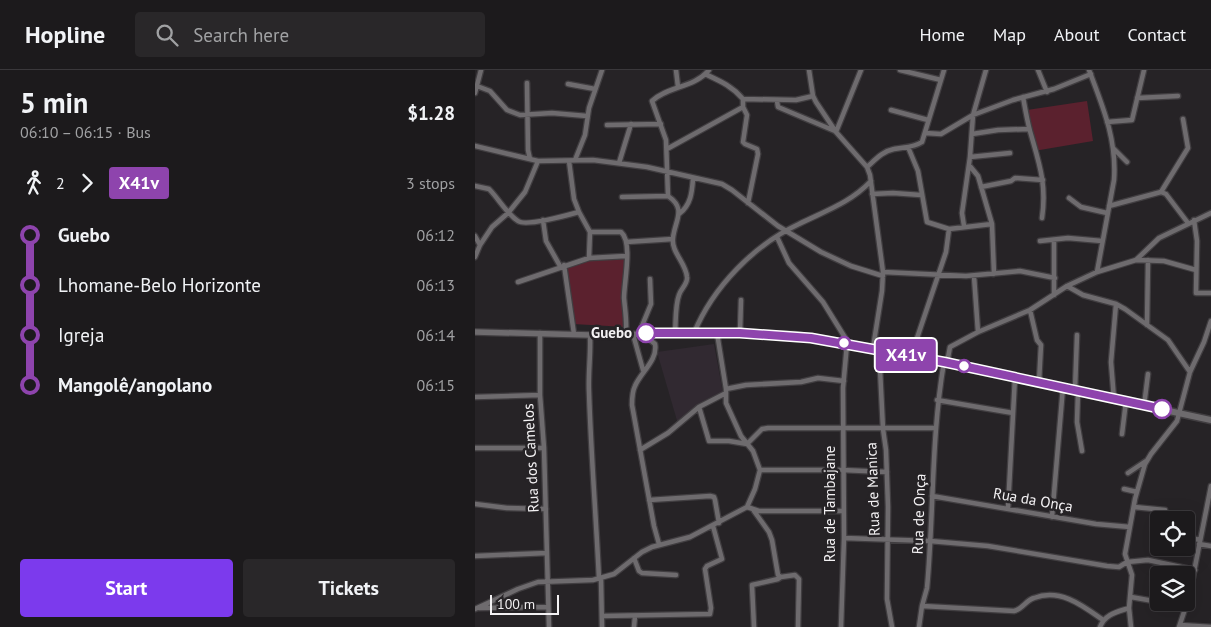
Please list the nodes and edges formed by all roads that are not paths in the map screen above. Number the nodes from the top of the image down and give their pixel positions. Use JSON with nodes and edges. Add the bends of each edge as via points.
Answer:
{"nodes":[{"id":1,"x":481,"y":70,"type":"edge"},
{"id":2,"x":601,"y":70,"type":"edge"},
{"id":3,"x":676,"y":70,"type":"edge"},
{"id":4,"x":809,"y":70,"type":"edge"},
{"id":5,"x":861,"y":70,"type":"edge"},
{"id":6,"x":902,"y":70,"type":"edge"},
{"id":7,"x":944,"y":70,"type":"edge"},
{"id":8,"x":986,"y":70,"type":"edge"},
{"id":9,"x":1038,"y":70,"type":"edge"},
{"id":10,"x":1144,"y":70,"type":"edge"},
{"id":11,"x":707,"y":72,"type":"edge"},
{"id":12,"x":1090,"y":72,"type":"edge"},
{"id":13,"x":941,"y":80,"type":"junction"},
{"id":14,"x":527,"y":83,"type":"dead end"},
{"id":15,"x":568,"y":84,"type":"dead end"},
{"id":16,"x":477,"y":86,"type":"junction"},
{"id":17,"x":678,"y":87,"type":"junction"},
{"id":18,"x":595,"y":89,"type":"junction"},
{"id":19,"x":1047,"y":92,"type":"junction"},
{"id":20,"x":475,"y":93,"type":"edge"},
{"id":21,"x":813,"y":96,"type":"junction"},
{"id":22,"x":1178,"y":96,"type":"dead end"},
{"id":23,"x":1023,"y":97,"type":"junction"},
{"id":24,"x":1137,"y":98,"type":"junction"},
{"id":25,"x":743,"y":99,"type":"junction"},
{"id":26,"x":777,"y":101,"type":"junction"},
{"id":27,"x":743,"y":107,"type":"junction"},
{"id":28,"x":891,"y":110,"type":"dead end"},
{"id":29,"x":528,"y":115,"type":"junction"},
{"id":30,"x":973,"y":115,"type":"junction"},
{"id":31,"x":587,"y":116,"type":"junction"},
{"id":32,"x":928,"y":120,"type":"junction"},
{"id":33,"x":1183,"y":120,"type":"dead end"},
{"id":34,"x":1107,"y":122,"type":"junction"},
{"id":35,"x":631,"y":124,"type":"junction"},
{"id":36,"x":661,"y":124,"type":"junction"},
{"id":37,"x":607,"y":125,"type":"dead end"},
{"id":38,"x":1029,"y":129,"type":"junction"},
{"id":39,"x":836,"y":132,"type":"junction"},
{"id":40,"x":925,"y":133,"type":"junction"},
{"id":41,"x":972,"y":134,"type":"junction"},
{"id":42,"x":475,"y":146,"type":"edge"},
{"id":43,"x":908,"y":147,"type":"junction"},
{"id":44,"x":1114,"y":148,"type":"junction"},
{"id":45,"x":667,"y":149,"type":"junction"},
{"id":46,"x":1010,"y":153,"type":"dead end"},
{"id":47,"x":970,"y":157,"type":"junction"},
{"id":48,"x":530,"y":159,"type":"junction"},
{"id":49,"x":575,"y":160,"type":"junction"},
{"id":50,"x":538,"y":161,"type":"junction"},
{"id":51,"x":569,"y":161,"type":"junction"},
{"id":52,"x":1127,"y":162,"type":"dead end"},
{"id":53,"x":619,"y":163,"type":"junction"},
{"id":54,"x":969,"y":165,"type":"junction"},
{"id":55,"x":867,"y":167,"type":"junction"},
{"id":56,"x":667,"y":171,"type":"junction"},
{"id":57,"x":693,"y":179,"type":"junction"},
{"id":58,"x":1043,"y":180,"type":"junction"},
{"id":59,"x":871,"y":181,"type":"junction"},
{"id":60,"x":475,"y":186,"type":"edge"},
{"id":61,"x":981,"y":187,"type":"junction"},
{"id":62,"x":1161,"y":192,"type":"junction"},
{"id":63,"x":872,"y":194,"type":"junction"},
{"id":64,"x":921,"y":195,"type":"junction"},
{"id":65,"x":622,"y":196,"type":"dead end"},
{"id":66,"x":668,"y":196,"type":"junction"},
{"id":67,"x":1069,"y":198,"type":"dead end"},
{"id":68,"x":748,"y":203,"type":"junction"},
{"id":69,"x":1109,"y":206,"type":"junction"},
{"id":70,"x":508,"y":212,"type":"junction"},
{"id":71,"x":579,"y":212,"type":"junction"},
{"id":72,"x":1107,"y":213,"type":"junction"},
{"id":73,"x":1211,"y":213,"type":"edge"},
{"id":74,"x":679,"y":214,"type":"junction"},
{"id":75,"x":1042,"y":218,"type":"dead end"},
{"id":76,"x":543,"y":220,"type":"junction"},
{"id":77,"x":1194,"y":220,"type":"junction"},
{"id":78,"x":1188,"y":223,"type":"junction"},
{"id":79,"x":992,"y":224,"type":"junction"},
{"id":80,"x":964,"y":226,"type":"junction"},
{"id":81,"x":949,"y":229,"type":"junction"},
{"id":82,"x":786,"y":230,"type":"junction"},
{"id":83,"x":590,"y":232,"type":"junction"},
{"id":84,"x":475,"y":236,"type":"edge"},
{"id":85,"x":777,"y":237,"type":"junction"},
{"id":86,"x":673,"y":239,"type":"junction"},
{"id":87,"x":1054,"y":240,"type":"junction"},
{"id":88,"x":1102,"y":241,"type":"junction"},
{"id":89,"x":626,"y":242,"type":"junction"},
{"id":90,"x":1040,"y":242,"type":"dead end"},
{"id":91,"x":480,"y":245,"type":"junction"},
{"id":92,"x":626,"y":256,"type":"junction"},
{"id":93,"x":475,"y":257,"type":"edge"},
{"id":94,"x":589,"y":258,"type":"junction"},
{"id":95,"x":1135,"y":260,"type":"junction"},
{"id":96,"x":1148,"y":260,"type":"junction"},
{"id":97,"x":562,"y":266,"type":"junction"},
{"id":98,"x":1196,"y":270,"type":"junction"},
{"id":99,"x":1097,"y":272,"type":"junction"},
{"id":100,"x":883,"y":274,"type":"junction"},
{"id":101,"x":939,"y":274,"type":"junction"},
{"id":102,"x":994,"y":274,"type":"junction"},
{"id":103,"x":974,"y":276,"type":"junction"},
{"id":104,"x":1055,"y":278,"type":"junction"},
{"id":105,"x":650,"y":279,"type":"dead end"},
{"id":106,"x":518,"y":282,"type":"dead end"},
{"id":107,"x":1067,"y":286,"type":"junction"},
{"id":108,"x":1211,"y":293,"type":"edge"},
{"id":109,"x":1054,"y":295,"type":"junction"},
{"id":110,"x":741,"y":300,"type":"dead end"},
{"id":111,"x":1116,"y":304,"type":"junction"},
{"id":112,"x":1030,"y":310,"type":"junction"},
{"id":113,"x":1211,"y":321,"type":"edge"},
{"id":114,"x":1147,"y":324,"type":"junction"},
{"id":115,"x":475,"y":332,"type":"edge"},
{"id":116,"x":978,"y":332,"type":"junction"},
{"id":117,"x":540,"y":333,"type":"junction"},
{"id":118,"x":675,"y":333,"type":"junction"},
{"id":119,"x":694,"y":333,"type":"junction"},
{"id":120,"x":717,"y":333,"type":"junction"},
{"id":121,"x":740,"y":333,"type":"junction"},
{"id":122,"x":574,"y":334,"type":"junction"},
{"id":123,"x":626,"y":334,"type":"junction"},
{"id":124,"x":636,"y":334,"type":"junction"},
{"id":125,"x":590,"y":335,"type":"junction"},
{"id":126,"x":1077,"y":335,"type":"dead end"},
{"id":127,"x":1209,"y":337,"type":"edge"},
{"id":128,"x":648,"y":338,"type":"dead end"},
{"id":129,"x":848,"y":344,"type":"junction"},
{"id":130,"x":856,"y":345,"type":"joint"},
{"id":131,"x":876,"y":349,"type":"junction"},
{"id":132,"x":911,"y":356,"type":"junction"},
{"id":133,"x":946,"y":362,"type":"junction"},
{"id":134,"x":966,"y":367,"type":"joint"},
{"id":135,"x":643,"y":370,"type":"junction"},
{"id":136,"x":1190,"y":372,"type":"junction"},
{"id":137,"x":1148,"y":374,"type":"dead end"},
{"id":138,"x":1015,"y":377,"type":"junction"},
{"id":139,"x":844,"y":381,"type":"junction"},
{"id":140,"x":1039,"y":382,"type":"junction"},
{"id":141,"x":1063,"y":387,"type":"junction"},
{"id":142,"x":1077,"y":390,"type":"junction"},
{"id":143,"x":726,"y":391,"type":"junction"},
{"id":144,"x":540,"y":395,"type":"junction"},
{"id":145,"x":475,"y":397,"type":"edge"},
{"id":146,"x":1114,"y":398,"type":"junction"},
{"id":147,"x":937,"y":400,"type":"junction"},
{"id":148,"x":1126,"y":401,"type":"junction"},
{"id":149,"x":1145,"y":406,"type":"junction"},
{"id":150,"x":699,"y":407,"type":"junction"},
{"id":151,"x":1013,"y":413,"type":"junction"},
{"id":152,"x":1180,"y":413,"type":"junction"},
{"id":153,"x":1211,"y":420,"type":"edge"},
{"id":154,"x":935,"y":428,"type":"junction"},
{"id":155,"x":842,"y":429,"type":"junction"},
{"id":156,"x":883,"y":429,"type":"junction"},
{"id":157,"x":1122,"y":434,"type":"dead end"},
{"id":158,"x":747,"y":444,"type":"junction"},
{"id":159,"x":475,"y":448,"type":"edge"},
{"id":160,"x":544,"y":448,"type":"junction"},
{"id":161,"x":640,"y":450,"type":"junction"},
{"id":162,"x":1082,"y":451,"type":"dead end"},
{"id":163,"x":1147,"y":461,"type":"junction"},
{"id":164,"x":760,"y":470,"type":"junction"},
{"id":165,"x":842,"y":470,"type":"junction"},
{"id":166,"x":887,"y":472,"type":"junction"},
{"id":167,"x":1128,"y":473,"type":"dead end"},
{"id":168,"x":1211,"y":486,"type":"edge"},
{"id":169,"x":1124,"y":489,"type":"dead end"},
{"id":170,"x":1137,"y":492,"type":"junction"},
{"id":171,"x":932,"y":496,"type":"junction"},
{"id":172,"x":649,"y":500,"type":"junction"},
{"id":173,"x":475,"y":504,"type":"edge"},
{"id":174,"x":747,"y":507,"type":"junction"},
{"id":175,"x":1134,"y":507,"type":"junction"},
{"id":176,"x":1008,"y":508,"type":"junction"},
{"id":177,"x":546,"y":509,"type":"junction"},
{"id":178,"x":842,"y":510,"type":"junction"},
{"id":179,"x":1165,"y":510,"type":"dead end"},
{"id":180,"x":754,"y":511,"type":"junction"},
{"id":181,"x":1052,"y":517,"type":"junction"},
{"id":182,"x":719,"y":523,"type":"junction"},
{"id":183,"x":713,"y":526,"type":"junction"},
{"id":184,"x":1130,"y":527,"type":"junction"},
{"id":185,"x":844,"y":538,"type":"junction"},
{"id":186,"x":887,"y":540,"type":"junction"},
{"id":187,"x":1195,"y":540,"type":"edge"},
{"id":188,"x":930,"y":541,"type":"junction"},
{"id":189,"x":1199,"y":542,"type":"junction"},
{"id":190,"x":659,"y":544,"type":"junction"},
{"id":191,"x":1211,"y":546,"type":"edge"},
{"id":192,"x":547,"y":552,"type":"junction"},
{"id":193,"x":475,"y":556,"type":"edge"},
{"id":194,"x":634,"y":558,"type":"junction"},
{"id":195,"x":1127,"y":562,"type":"junction"},
{"id":196,"x":1178,"y":566,"type":"edge"},
{"id":197,"x":1195,"y":570,"type":"edge"},
{"id":198,"x":676,"y":575,"type":"dead end"},
{"id":199,"x":781,"y":577,"type":"junction"},
{"id":200,"x":600,"y":579,"type":"junction"},
{"id":201,"x":547,"y":580,"type":"junction"},
{"id":202,"x":1131,"y":597,"type":"junction"},
{"id":203,"x":1150,"y":600,"type":"edge"},
{"id":204,"x":922,"y":606,"type":"junction"},
{"id":205,"x":548,"y":607,"type":"junction"},
{"id":206,"x":476,"y":608,"type":"edge"},
{"id":207,"x":1129,"y":608,"type":"junction"},
{"id":208,"x":1185,"y":611,"type":"edge"},
{"id":209,"x":602,"y":616,"type":"junction"},
{"id":210,"x":635,"y":616,"type":"junction"},
{"id":211,"x":1103,"y":620,"type":"junction"},
{"id":212,"x":1180,"y":626,"type":"edge"},
{"id":213,"x":549,"y":627,"type":"edge"},
{"id":214,"x":602,"y":627,"type":"edge"},
{"id":215,"x":634,"y":627,"type":"edge"},
{"id":216,"x":754,"y":627,"type":"edge"},
{"id":217,"x":798,"y":627,"type":"edge"},
{"id":218,"x":841,"y":627,"type":"edge"},
{"id":219,"x":892,"y":627,"type":"edge"},
{"id":220,"x":919,"y":627,"type":"edge"},
{"id":221,"x":1100,"y":627,"type":"edge"},
{"id":222,"x":1131,"y":627,"type":"edge"},
{"id":223,"x":1211,"y":627,"type":"edge"}],
"edges":[{"from":1,"to":16,"type":"street"},
{"from":2,"to":18,"type":"street"},
{"from":3,"to":17,"type":"street"},
{"from":4,"to":21,"type":"street"},
{"from":5,"to":39,"type":"street"},
{"from":6,"to":13,"type":"street"},
{"from":7,"to":13,"type":"street"},
{"from":8,"to":30,"type":"street"},
{"from":9,"to":19,"type":"street"},
{"from":10,"to":24,"type":"street"},
{"from":11,"to":17,"type":"street","via":[[691,84]]},
{"from":11,"to":25,"type":"street"},
{"from":12,"to":19,"type":"street"},
{"from":12,"to":34,"type":"street"},
{"from":13,"to":32,"type":"street"},
{"from":14,"to":29,"type":"street"},
{"from":15,"to":18,"type":"street"},
{"from":16,"to":20,"type":"street"},
{"from":16,"to":29,"type":"street","via":[[490,91],[510,112]]},
{"from":17,"to":36,"type":"street","via":[[652,101]]},
{"from":18,"to":31,"type":"street"},
{"from":19,"to":23,"type":"street"},
{"from":21,"to":26,"type":"street"},
{"from":21,"to":39,"type":"street"},
{"from":22,"to":24,"type":"street"},
{"from":23,"to":30,"type":"street"},
{"from":23,"to":38,"type":"street"},
{"from":24,"to":34,"type":"street","via":[[1131,121]]},
{"from":25,"to":26,"type":"street"},
{"from":25,"to":27,"type":"street"},
{"from":26,"to":39,"type":"street","via":[[778,107],[786,112]]},
{"from":27,"to":45,"type":"street"},
{"from":27,"to":68,"type":"street","via":[[747,115],[743,142],[759,154]]},
{"from":28,"to":32,"type":"street"},
{"from":29,"to":31,"type":"street"},
{"from":29,"to":48,"type":"street"},
{"from":30,"to":40,"type":"street","via":[[941,134]]},
{"from":30,"to":41,"type":"street"},
{"from":31,"to":49,"type":"street","via":[[585,135]]},
{"from":32,"to":40,"type":"street"},
{"from":33,"to":62,"type":"street","via":[[1188,148]]},
{"from":34,"to":44,"type":"street"},
{"from":35,"to":36,"type":"street"},
{"from":35,"to":37,"type":"street"},
{"from":35,"to":53,"type":"street"},
{"from":36,"to":45,"type":"street"},
{"from":38,"to":41,"type":"street"},
{"from":38,"to":58,"type":"street"},
{"from":39,"to":55,"type":"street"},
{"from":40,"to":43,"type":"street","via":[[922,142]]},
{"from":41,"to":47,"type":"street"},
{"from":42,"to":48,"type":"street"},
{"from":43,"to":55,"type":"street","via":[[891,150]]},
{"from":43,"to":64,"type":"street"},
{"from":44,"to":52,"type":"street"},
{"from":44,"to":69,"type":"street","via":[[1114,180]]},
{"from":45,"to":56,"type":"street"},
{"from":46,"to":47,"type":"street"},
{"from":47,"to":54,"type":"street"},
{"from":48,"to":50,"type":"street"},
{"from":49,"to":51,"type":"street"},
{"from":49,"to":53,"type":"street"},
{"from":50,"to":51,"type":"street"},
{"from":50,"to":70,"type":"street","via":[[525,192]]},
{"from":51,"to":71,"type":"street"},
{"from":53,"to":56,"type":"street"},
{"from":54,"to":61,"type":"street","via":[[977,173]]},
{"from":54,"to":80,"type":"street","via":[[962,213]]},
{"from":55,"to":59,"type":"street","name":"Rua de Manica"},
{"from":56,"to":57,"type":"street"},
{"from":56,"to":66,"type":"street"},
{"from":57,"to":68,"type":"street","via":[[727,186]]},
{"from":57,"to":74,"type":"street","via":[[689,202]]},
{"from":58,"to":61,"type":"street","via":[[1015,178]]},
{"from":58,"to":75,"type":"street"},
{"from":59,"to":63,"type":"street","name":"Rua de Manica"},
{"from":59,"to":82,"type":"street","via":[[853,198]]},
{"from":60,"to":70,"type":"street","via":[[489,189]]},
{"from":61,"to":79,"type":"street"},
{"from":62,"to":69,"type":"street"},
{"from":62,"to":78,"type":"street"},
{"from":63,"to":64,"type":"street"},
{"from":63,"to":100,"type":"street","name":"Rua de Manica"},
{"from":64,"to":81,"type":"street","via":[[927,222]]},
{"from":65,"to":66,"type":"street"},
{"from":66,"to":74,"type":"street","via":[[674,201]]},
{"from":67,"to":72,"type":"street","via":[[1081,207]]},
{"from":68,"to":82,"type":"street"},
{"from":69,"to":72,"type":"street"},
{"from":70,"to":76,"type":"street","via":[[525,224]]},
{"from":70,"to":91,"type":"street"},
{"from":71,"to":76,"type":"street"},
{"from":71,"to":83,"type":"street"},
{"from":72,"to":88,"type":"street"},
{"from":73,"to":77,"type":"street"},
{"from":74,"to":86,"type":"street"},
{"from":76,"to":97,"type":"street","via":[[545,241]]},
{"from":77,"to":78,"type":"street"},
{"from":77,"to":98,"type":"street"},
{"from":78,"to":95,"type":"street","via":[[1154,241]]},
{"from":79,"to":80,"type":"street"},
{"from":79,"to":102,"type":"street"},
{"from":80,"to":81,"type":"street"},
{"from":81,"to":101,"type":"street"},
{"from":82,"to":85,"type":"street"},
{"from":82,"to":100,"type":"street","via":[[841,262]]},
{"from":83,"to":89,"type":"street","via":[[621,232]]},
{"from":83,"to":94,"type":"street"},
{"from":84,"to":91,"type":"street"},
{"from":85,"to":119,"type":"street","via":[[757,251],[727,282],[699,320]]},
{"from":85,"to":129,"type":"street","via":[[789,264],[823,302]]},
{"from":86,"to":89,"type":"street"},
{"from":86,"to":118,"type":"street","via":[[685,265],[687,280],[677,301]]},
{"from":87,"to":88,"type":"street","via":[[1081,238]]},
{"from":87,"to":90,"type":"street"},
{"from":87,"to":104,"type":"street"},
{"from":88,"to":99,"type":"street"},
{"from":89,"to":92,"type":"street"},
{"from":91,"to":93,"type":"street"},
{"from":92,"to":94,"type":"street"},
{"from":92,"to":123,"type":"street"},
{"from":94,"to":97,"type":"street"},
{"from":95,"to":96,"type":"street"},
{"from":95,"to":99,"type":"street"},
{"from":96,"to":98,"type":"street"},
{"from":96,"to":114,"type":"street"},
{"from":97,"to":106,"type":"street"},
{"from":97,"to":122,"type":"street"},
{"from":98,"to":108,"type":"street","via":[[1196,293]]},
{"from":99,"to":107,"type":"street"},
{"from":100,"to":101,"type":"street"},
{"from":100,"to":131,"type":"street","name":"Rua de Manica"},
{"from":101,"to":103,"type":"street"},
{"from":101,"to":132,"type":"street"},
{"from":102,"to":103,"type":"street"},
{"from":102,"to":104,"type":"street","via":[[1020,271]]},
{"from":103,"to":116,"type":"street"},
{"from":104,"to":109,"type":"street"},
{"from":105,"to":124,"type":"street","via":[[651,304]]},
{"from":107,"to":109,"type":"street"},
{"from":107,"to":111,"type":"street","via":[[1083,295]]},
{"from":109,"to":112,"type":"street"},
{"from":110,"to":121,"type":"street"},
{"from":111,"to":114,"type":"street"},
{"from":111,"to":146,"type":"street","via":[[1111,362]]},
{"from":112,"to":116,"type":"street"},
{"from":112,"to":140,"type":"street","via":[[1041,345]]},
{"from":113,"to":127,"type":"street"},
{"from":114,"to":136,"type":"street","via":[[1168,340]]},
{"from":115,"to":117,"type":"street"},
{"from":116,"to":133,"type":"street","name":"Rua de Onça","via":[[950,347]]},
{"from":117,"to":122,"type":"street"},
{"from":117,"to":144,"type":"street","name":"Rua dos Camelos"},
{"from":118,"to":119,"type":"street"},
{"from":118,"to":124,"type":"street"},
{"from":119,"to":120,"type":"street"},
{"from":120,"to":121,"type":"main road"},
{"from":120,"to":143,"type":"street"},
{"from":121,"to":129,"type":"main road","via":[[794,335]]},
{"from":122,"to":125,"type":"street"},
{"from":123,"to":124,"type":"street"},
{"from":123,"to":125,"type":"street"},
{"from":124,"to":135,"type":"street"},
{"from":125,"to":200,"type":"street","via":[[589,389]]},
{"from":126,"to":142,"type":"street"},
{"from":127,"to":136,"type":"street"},
{"from":128,"to":135,"type":"street","via":[[655,344],[654,357]]},
{"from":129,"to":130,"type":"main road"},
{"from":129,"to":139,"type":"street","name":"Rua de Tambajane"},
{"from":130,"to":131,"type":"street"},
{"from":131,"to":132,"type":"street"},
{"from":131,"to":156,"type":"street","name":"Rua de Manica"},
{"from":132,"to":133,"type":"street"},
{"from":133,"to":134,"type":"street"},
{"from":133,"to":147,"type":"street","name":"Rua de Onça"},
{"from":134,"to":138,"type":"main road"},
{"from":135,"to":161,"type":"street","via":[[634,387],[632,405]]},
{"from":136,"to":152,"type":"street"},
{"from":137,"to":149,"type":"street"},
{"from":138,"to":140,"type":"main road"},
{"from":138,"to":151,"type":"street"},
{"from":139,"to":143,"type":"street","via":[[818,378],[746,385]]},
{"from":139,"to":155,"type":"street","name":"Rua de Tambajane"},
{"from":140,"to":141,"type":"main road"},
{"from":141,"to":142,"type":"main road"},
{"from":141,"to":181,"type":"street"},
{"from":142,"to":146,"type":"main road"},
{"from":142,"to":162,"type":"street","via":[[1077,422]]},
{"from":143,"to":150,"type":"street"},
{"from":143,"to":158,"type":"street","via":[[726,403]]},
{"from":144,"to":145,"type":"street"},
{"from":144,"to":160,"type":"street","name":"Rua dos Camelos"},
{"from":146,"to":148,"type":"main road"},
{"from":147,"to":151,"type":"street"},
{"from":147,"to":154,"type":"street","name":"Rua de Onça"},
{"from":148,"to":149,"type":"main road"},
{"from":148,"to":157,"type":"street"},
{"from":149,"to":152,"type":"main road"},
{"from":150,"to":158,"type":"street","via":[[709,441]]},
{"from":150,"to":161,"type":"street","via":[[668,433]]},
{"from":151,"to":176,"type":"street"},
{"from":152,"to":153,"type":"main road"},
{"from":152,"to":163,"type":"street"},
{"from":154,"to":156,"type":"street"},
{"from":154,"to":171,"type":"street","name":"Rua de Onça"},
{"from":155,"to":156,"type":"street"},
{"from":155,"to":158,"type":"street","via":[[761,429]]},
{"from":155,"to":165,"type":"street","name":"Rua de Tambajane"},
{"from":156,"to":166,"type":"street","name":"Rua de Manica"},
{"from":158,"to":164,"type":"street","via":[[753,450]]},
{"from":159,"to":160,"type":"street"},
{"from":160,"to":177,"type":"street","name":"Rua dos Camelos"},
{"from":161,"to":172,"type":"street"},
{"from":163,"to":167,"type":"street"},
{"from":163,"to":170,"type":"street"},
{"from":164,"to":165,"type":"street"},
{"from":164,"to":174,"type":"street"},
{"from":165,"to":166,"type":"street"},
{"from":165,"to":178,"type":"street","name":"Rua de Tambajane"},
{"from":166,"to":186,"type":"street","name":"Rua de Manica"},
{"from":168,"to":189,"type":"street"},
{"from":169,"to":170,"type":"street"},
{"from":170,"to":175,"type":"street"},
{"from":171,"to":176,"type":"street","name":"Rua da Onça"},
{"from":171,"to":188,"type":"street","name":"Rua de Onça"},
{"from":172,"to":182,"type":"street","via":[[710,496],[715,500]]},
{"from":172,"to":190,"type":"street"},
{"from":173,"to":177,"type":"street"},
{"from":174,"to":180,"type":"street"},
{"from":174,"to":182,"type":"street"},
{"from":175,"to":179,"type":"street"},
{"from":175,"to":184,"type":"street"},
{"from":176,"to":181,"type":"street","name":"Rua da Onça"},
{"from":177,"to":192,"type":"street","name":"Rua dos Camelos"},
{"from":178,"to":180,"type":"street"},
{"from":178,"to":185,"type":"street","name":"Rua de Tambajane"},
{"from":180,"to":199,"type":"street","via":[[769,532],[777,575]]},
{"from":181,"to":184,"type":"street","name":"Rua da Onça"},
{"from":182,"to":183,"type":"street"},
{"from":183,"to":190,"type":"street","via":[[690,537]]},
{"from":183,"to":210,"type":"street","via":[[722,559],[705,569],[711,612]]},
{"from":184,"to":195,"type":"street","via":[[1125,554]]},
{"from":185,"to":186,"type":"street"},
{"from":185,"to":218,"type":"street","name":"Rua de Tambajane"},
{"from":186,"to":188,"type":"street"},
{"from":186,"to":219,"type":"street","name":"Rua de Manica","via":[[887,599]]},
{"from":187,"to":189,"type":"street"},
{"from":188,"to":195,"type":"street","via":[[988,546],[1107,566],[1119,567]]},
{"from":188,"to":204,"type":"street","name":"Rua de Onça","via":[[927,588]]},
{"from":189,"to":191,"type":"street"},
{"from":189,"to":197,"type":"street"},
{"from":190,"to":194,"type":"street"},
{"from":192,"to":193,"type":"street"},
{"from":192,"to":201,"type":"street","name":"Rua dos Camelos"},
{"from":194,"to":198,"type":"street","via":[[642,573]]},
{"from":194,"to":200,"type":"street","via":[[613,574]]},
{"from":195,"to":196,"type":"street","via":[[1153,560]]},
{"from":195,"to":202,"type":"street"},
{"from":199,"to":216,"type":"street","via":[[753,585]]},
{"from":199,"to":217,"type":"street","via":[[795,575],[799,579]]},
{"from":200,"to":201,"type":"street"},
{"from":200,"to":209,"type":"street"},
{"from":201,"to":205,"type":"street","name":"Rua dos Camelos"},
{"from":201,"to":206,"type":"street"},
{"from":202,"to":203,"type":"street"},
{"from":202,"to":207,"type":"street"},
{"from":204,"to":211,"type":"street","via":[[1014,611],[1032,598],[1050,594],[1079,602]]},
{"from":204,"to":220,"type":"street","name":"Rua de Onça"},
{"from":205,"to":206,"type":"street"},
{"from":205,"to":213,"type":"street","name":"Rua dos Camelos"},
{"from":207,"to":211,"type":"street","via":[[1110,614]]},
{"from":207,"to":222,"type":"street"},
{"from":208,"to":212,"type":"street"},
{"from":209,"to":210,"type":"street"},
{"from":209,"to":214,"type":"street"},
{"from":210,"to":215,"type":"street"},
{"from":211,"to":221,"type":"street"},
{"from":212,"to":223,"type":"street"}]}
